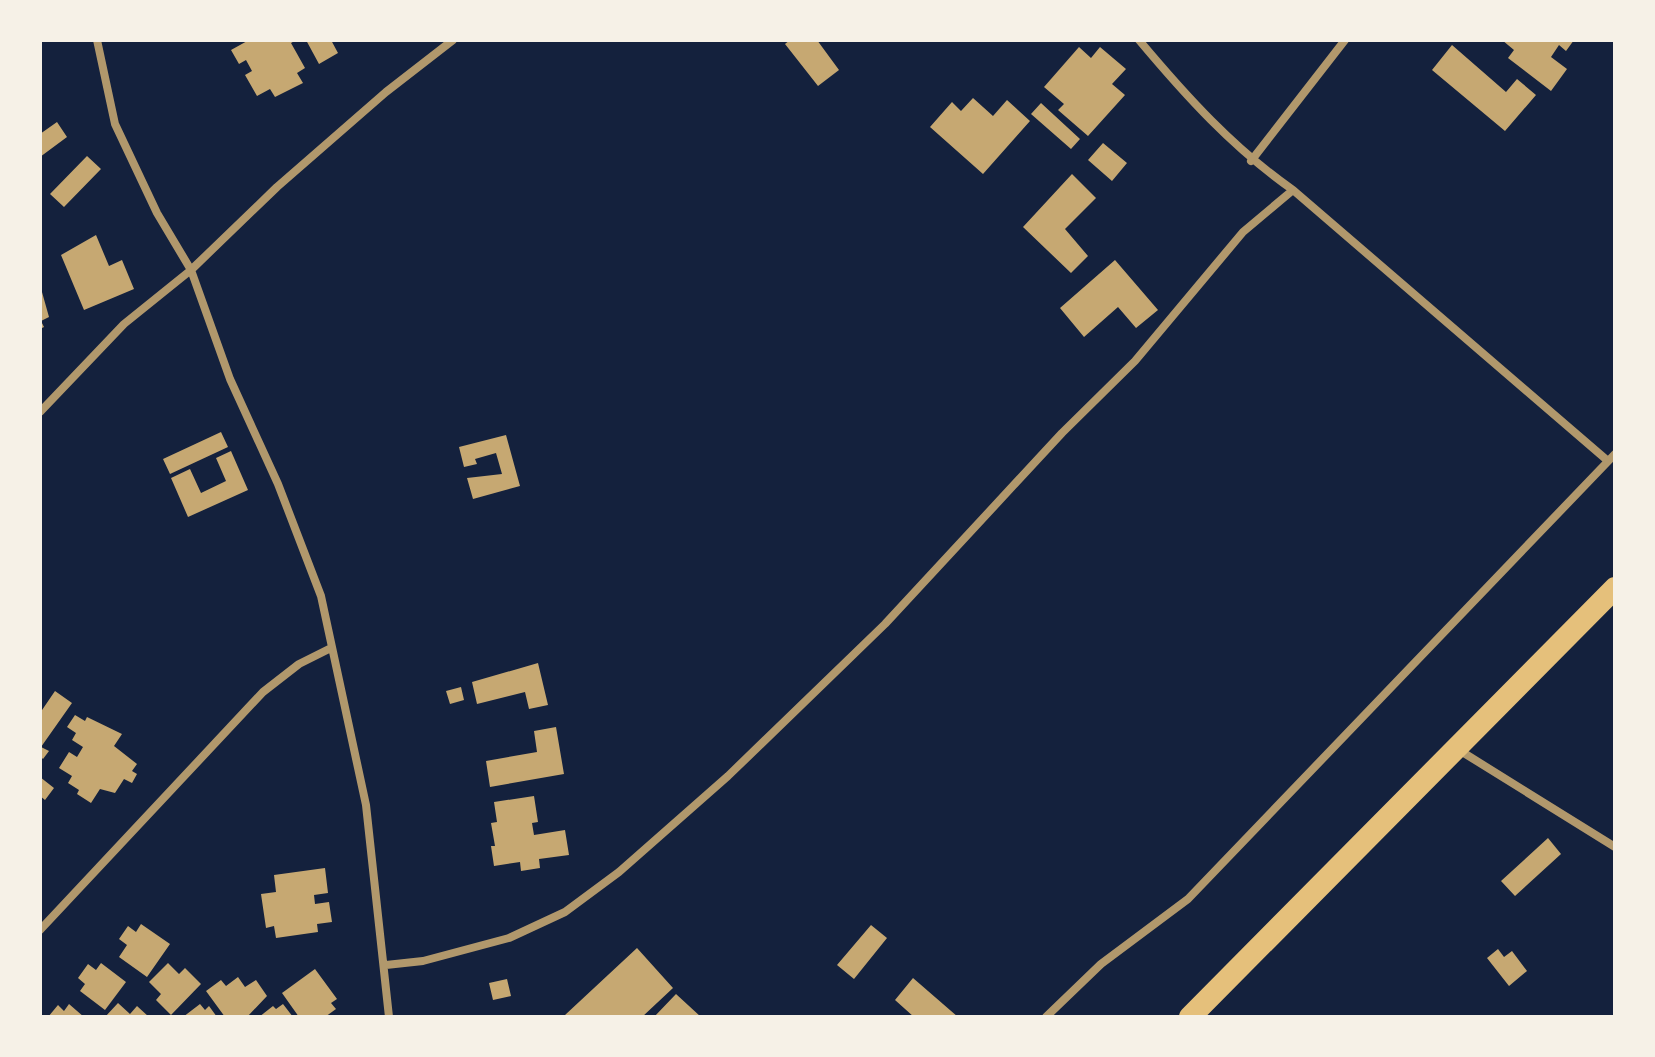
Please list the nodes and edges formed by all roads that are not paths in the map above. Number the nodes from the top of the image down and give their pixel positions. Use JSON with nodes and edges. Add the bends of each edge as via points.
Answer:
{"nodes":[{"id":1,"x":97,"y":40,"type":"edge"},
{"id":2,"x":453,"y":40,"type":"edge"},
{"id":3,"x":1139,"y":40,"type":"edge"},
{"id":4,"x":1345,"y":40,"type":"edge"},
{"id":5,"x":1251,"y":161,"type":"junction"},
{"id":6,"x":1293,"y":190,"type":"junction"},
{"id":7,"x":191,"y":270,"type":"junction"},
{"id":8,"x":40,"y":412,"type":"edge"},
{"id":9,"x":1611,"y":457,"type":"edge"},
{"id":10,"x":1615,"y":588,"type":"edge"},
{"id":11,"x":331,"y":648,"type":"junction"},
{"id":12,"x":1456,"y":749,"type":"junction"},
{"id":13,"x":1615,"y":847,"type":"edge"},
{"id":14,"x":40,"y":930,"type":"edge"},
{"id":15,"x":386,"y":965,"type":"junction"},
{"id":16,"x":389,"y":1017,"type":"edge"},
{"id":17,"x":1046,"y":1017,"type":"edge"},
{"id":18,"x":1190,"y":1017,"type":"edge"}],
"edges":[{"from":1,"to":7,"type":"street","via":[[115,124]]},
{"from":2,"to":7,"type":"street","via":[[277,187]]},
{"from":3,"to":5,"type":"street"},
{"from":4,"to":5,"type":"street"},
{"from":5,"to":6,"type":"street"},
{"from":6,"to":9,"type":"street"},
{"from":6,"to":15,"type":"street","via":[[1243,232],[1135,361],[885,624],[728,776],[619,872],[565,912],[509,938],[423,961]]},
{"from":7,"to":8,"type":"street","via":[[124,324]]},
{"from":7,"to":11,"type":"street","via":[[230,379],[313,567]]},
{"from":9,"to":17,"type":"street","via":[[1188,899],[1101,964]]},
{"from":10,"to":12,"type":"highway"},
{"from":11,"to":14,"type":"street","via":[[263,692]]},
{"from":11,"to":15,"type":"street","via":[[366,805]]},
{"from":12,"to":13,"type":"street"},
{"from":12,"to":18,"type":"highway"},
{"from":15,"to":16,"type":"street"}]}
